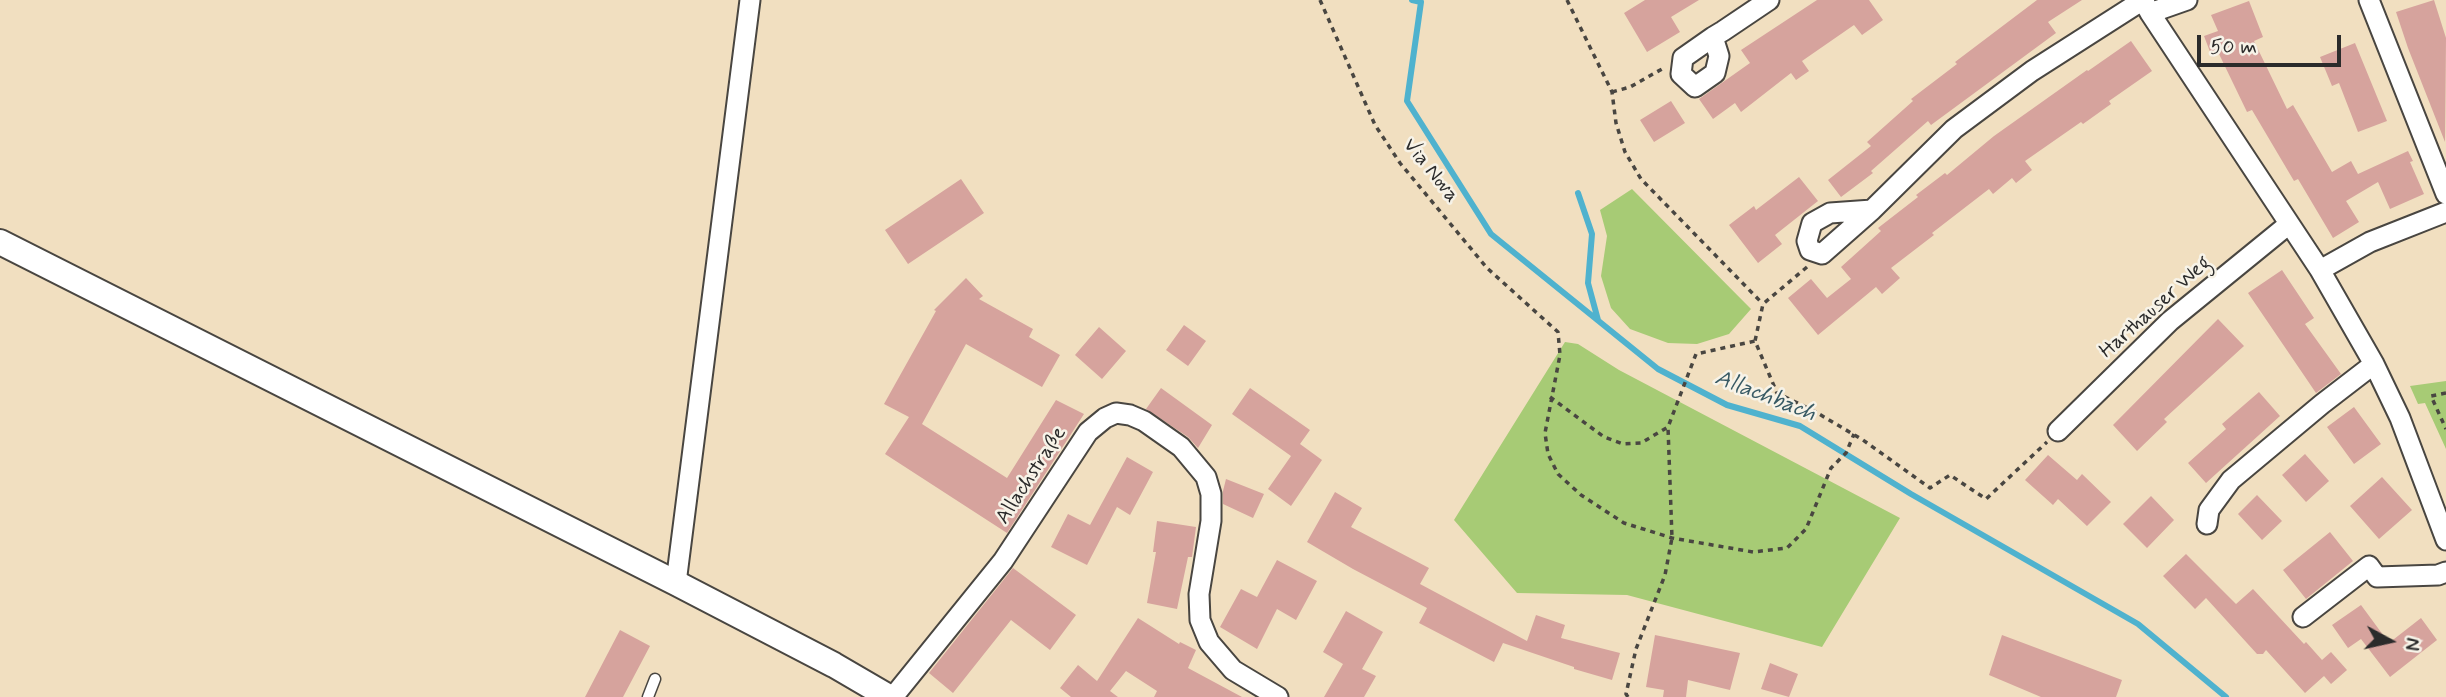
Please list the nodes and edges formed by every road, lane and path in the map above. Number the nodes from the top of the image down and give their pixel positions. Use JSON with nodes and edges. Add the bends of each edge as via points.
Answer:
{"nodes":[{"id":1,"x":750,"y":0,"type":"edge"},
{"id":2,"x":1320,"y":0,"type":"edge"},
{"id":3,"x":1567,"y":0,"type":"edge"},
{"id":4,"x":1769,"y":0,"type":"edge"},
{"id":5,"x":2188,"y":0,"type":"edge"},
{"id":6,"x":2369,"y":0,"type":"edge"},
{"id":7,"x":2145,"y":4,"type":"edge"},
{"id":8,"x":1713,"y":37,"type":"junction"},
{"id":9,"x":1683,"y":58,"type":"junction"},
{"id":10,"x":1612,"y":92,"type":"junction"},
{"id":11,"x":2446,"y":194,"type":"edge"},
{"id":12,"x":1872,"y":210,"type":"junction"},
{"id":13,"x":2446,"y":212,"type":"edge"},
{"id":14,"x":2289,"y":224,"type":"junction"},
{"id":15,"x":0,"y":242,"type":"edge"},
{"id":16,"x":1822,"y":254,"type":"junction"},
{"id":17,"x":2319,"y":270,"type":"junction"},
{"id":18,"x":1763,"y":304,"type":"junction"},
{"id":19,"x":1755,"y":341,"type":"junction"},
{"id":20,"x":2374,"y":364,"type":"junction"},
{"id":21,"x":2446,"y":393,"type":"edge"},
{"id":22,"x":1550,"y":397,"type":"junction"},
{"id":23,"x":1668,"y":427,"type":"junction"},
{"id":24,"x":2446,"y":429,"type":"edge"},
{"id":25,"x":2059,"y":431,"type":"joint"},
{"id":26,"x":1854,"y":434,"type":"junction"},
{"id":27,"x":2207,"y":524,"type":"dead end"},
{"id":28,"x":1672,"y":538,"type":"junction"},
{"id":29,"x":2446,"y":540,"type":"edge"},
{"id":30,"x":2446,"y":572,"type":"edge"},
{"id":31,"x":677,"y":583,"type":"junction"},
{"id":32,"x":2303,"y":617,"type":"dead end"},
{"id":33,"x":655,"y":679,"type":"dead end"},
{"id":34,"x":648,"y":697,"type":"edge"},
{"id":35,"x":891,"y":697,"type":"edge"},
{"id":36,"x":1278,"y":697,"type":"edge"},
{"id":37,"x":1628,"y":697,"type":"edge"}],
"edges":[{"from":1,"to":31,"type":"street"},
{"from":2,"to":22,"type":"path","name":"Via Nova","via":[[1375,125],[1401,163],[1487,268],[1558,332],[1560,355]]},
{"from":3,"to":10,"type":"path"},
{"from":4,"to":8,"type":"street"},
{"from":5,"to":7,"type":"street"},
{"from":6,"to":11,"type":"street"},
{"from":7,"to":12,"type":"street","via":[[2032,71],[1954,129]]},
{"from":7,"to":14,"type":"street"},
{"from":8,"to":9,"type":"street"},
{"from":8,"to":9,"type":"street","via":[[1719,56],[1715,73],[1695,87],[1681,74]]},
{"from":9,"to":10,"type":"path"},
{"from":10,"to":18,"type":"path","via":[[1625,152],[1641,179]]},
{"from":12,"to":16,"type":"street"},
{"from":12,"to":16,"type":"street","via":[[1830,213],[1812,223],[1807,241],[1810,250]]},
{"from":13,"to":17,"type":"street","via":[[2370,242]]},
{"from":14,"to":17,"type":"street"},
{"from":14,"to":25,"type":"street","name":"Harthauser Weg","via":[[2170,321]]},
{"from":15,"to":31,"type":"street"},
{"from":16,"to":18,"type":"path"},
{"from":17,"to":20,"type":"street"},
{"from":18,"to":19,"type":"path"},
{"from":19,"to":23,"type":"path","via":[[1696,354]]},
{"from":19,"to":26,"type":"path","via":[[1777,393]]},
{"from":20,"to":27,"type":"street","via":[[2231,480],[2209,510]]},
{"from":20,"to":29,"type":"street","via":[[2400,418]]},
{"from":21,"to":24,"type":"path","via":[[2431,396]]},
{"from":22,"to":23,"type":"path","via":[[1604,437],[1623,444],[1641,443]]},
{"from":22,"to":28,"type":"path","via":[[1545,433],[1558,474],[1624,523]]},
{"from":23,"to":28,"type":"path"},
{"from":25,"to":26,"type":"path","via":[[1986,499],[1950,475],[1930,488]]},
{"from":26,"to":28,"type":"path","via":[[1846,453],[1831,467],[1807,529],[1787,548],[1753,552]]},
{"from":28,"to":37,"type":"path","via":[[1665,575],[1636,649]]},
{"from":30,"to":32,"type":"street","via":[[2377,577],[2369,566]]},
{"from":31,"to":35,"type":"street"},
{"from":33,"to":34,"type":"lane"},
{"from":35,"to":36,"type":"street","name":"Allachstraße","via":[[1003,561],[1088,432],[1116,413],[1144,421],[1181,447],[1206,477],[1211,521],[1199,594],[1200,620],[1209,642],[1233,670]]}]}
